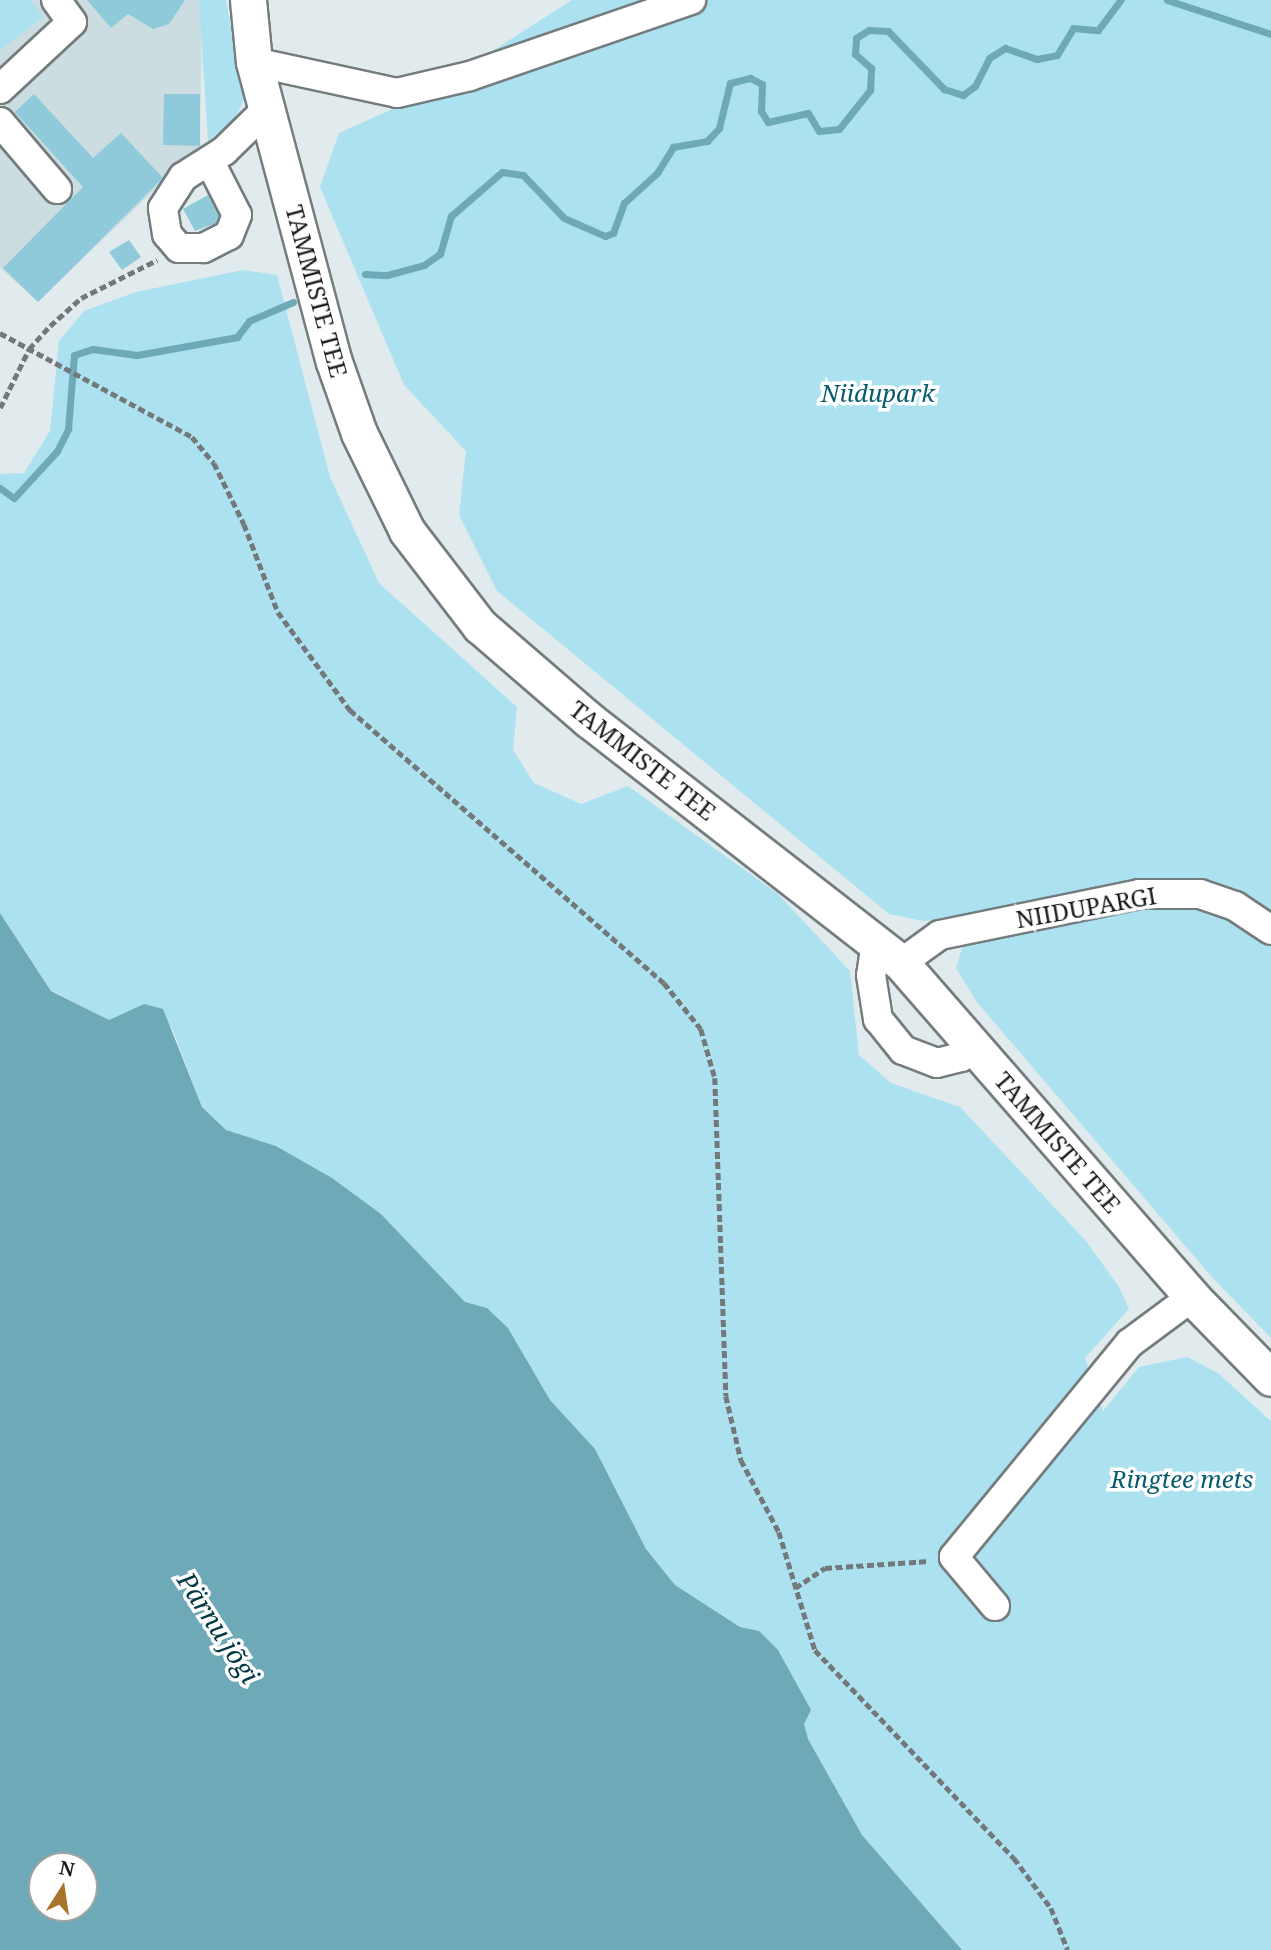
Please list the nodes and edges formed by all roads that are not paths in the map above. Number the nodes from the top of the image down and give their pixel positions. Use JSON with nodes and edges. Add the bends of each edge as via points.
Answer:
{"nodes":[{"id":1,"x":56,"y":0,"type":"edge"},
{"id":2,"x":691,"y":0,"type":"edge"},
{"id":3,"x":252,"y":1,"type":"edge"},
{"id":4,"x":254,"y":62,"type":"junction"},
{"id":5,"x":0,"y":89,"type":"edge"},
{"id":6,"x":266,"y":110,"type":"junction"},
{"id":7,"x":0,"y":122,"type":"edge"},
{"id":8,"x":210,"y":162,"type":"junction"},
{"id":9,"x":57,"y":189,"type":"dead end"},
{"id":10,"x":1271,"y":930,"type":"edge"},
{"id":11,"x":889,"y":952,"type":"junction"},
{"id":12,"x":972,"y":1044,"type":"junction"},
{"id":13,"x":1192,"y":1297,"type":"junction"},
{"id":14,"x":1271,"y":1378,"type":"edge"},
{"id":15,"x":995,"y":1606,"type":"dead end"}],
"edges":[{"from":1,"to":5,"type":"street","via":[[72,22]]},
{"from":2,"to":4,"type":"street","via":[[470,76],[397,93]]},
{"from":3,"to":4,"type":"main road","name":"TAMMISTE TEE"},
{"from":4,"to":6,"type":"main road","name":"TAMMISTE TEE"},
{"from":6,"to":8,"type":"street"},
{"from":6,"to":11,"type":"main road","name":"TAMMISTE TEE","via":[[334,362],[359,433],[407,531],[480,626],[589,720]]},
{"from":7,"to":9,"type":"street"},
{"from":8,"to":8,"type":"street","via":[[183,177],[163,208],[167,234],[179,248],[203,248],[229,236],[237,215]]},
{"from":10,"to":11,"type":"street","name":"NIIDUPARGI","via":[[1235,906],[1200,894],[1139,894],[940,935]]},
{"from":11,"to":12,"type":"main road","name":"TAMMISTE TEE"},
{"from":11,"to":12,"type":"street","via":[[871,975],[878,1019],[903,1050],[937,1063],[961,1057]]},
{"from":12,"to":13,"type":"main road","name":"TAMMISTE TEE"},
{"from":13,"to":14,"type":"main road","name":"TAMMISTE TEE"},
{"from":13,"to":15,"type":"street","via":[[1130,1343],[954,1557]]}]}
